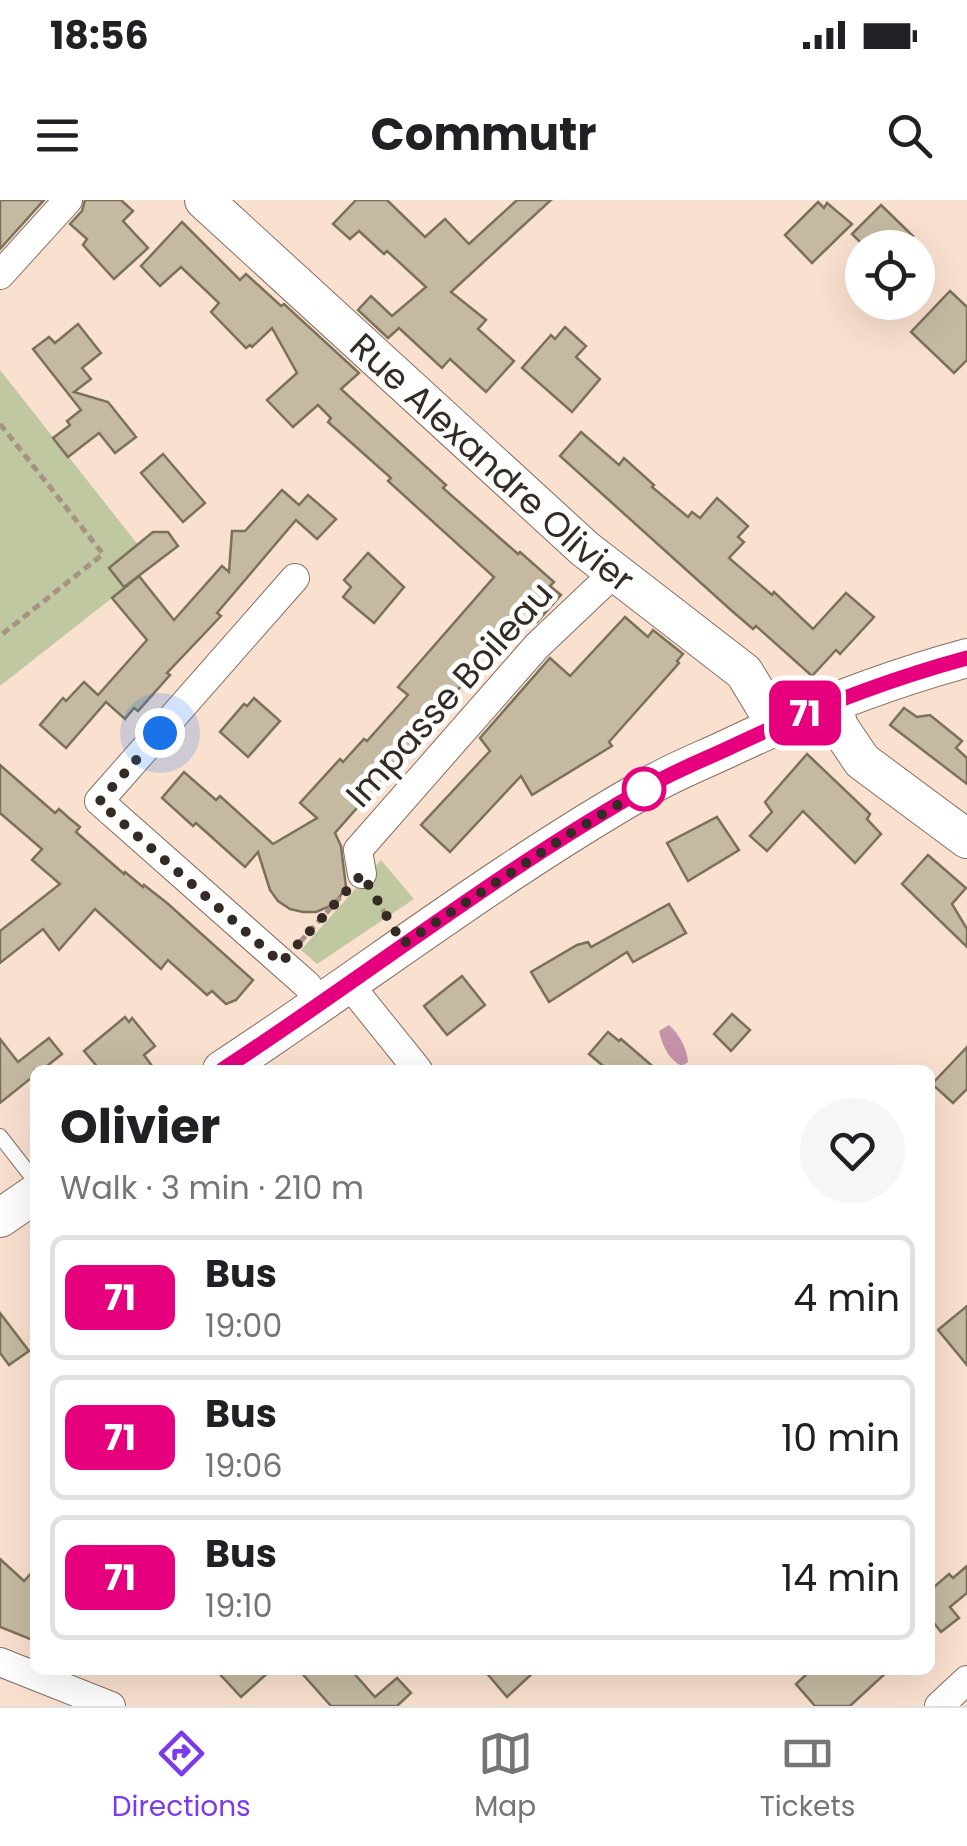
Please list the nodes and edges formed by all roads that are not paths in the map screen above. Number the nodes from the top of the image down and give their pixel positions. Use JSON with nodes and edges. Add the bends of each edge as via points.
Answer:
{"nodes":[{"id":1,"x":68,"y":200,"type":"edge"},
{"id":2,"x":204,"y":200,"type":"edge"},
{"id":3,"x":0,"y":275,"type":"edge"},
{"id":4,"x":614,"y":573,"type":"junction"},
{"id":5,"x":295,"y":578,"type":"dead end"},
{"id":6,"x":967,"y":658,"type":"edge"},
{"id":7,"x":832,"y":702,"type":"junction"},
{"id":8,"x":776,"y":725,"type":"junction"},
{"id":9,"x":967,"y":840,"type":"edge"},
{"id":10,"x":362,"y":874,"type":"road end"},
{"id":11,"x":334,"y":993,"type":"junction"},
{"id":12,"x":229,"y":1065,"type":"edge"},
{"id":13,"x":413,"y":1065,"type":"edge"},
{"id":14,"x":0,"y":1136,"type":"edge"},
{"id":15,"x":30,"y":1175,"type":"edge"},
{"id":16,"x":30,"y":1197,"type":"edge"},
{"id":17,"x":0,"y":1218,"type":"edge"},
{"id":18,"x":0,"y":1662,"type":"edge"},
{"id":19,"x":30,"y":1674,"type":"edge"},
{"id":20,"x":33,"y":1675,"type":"edge"},
{"id":21,"x":967,"y":1680,"type":"edge"},
{"id":22,"x":111,"y":1706,"type":"edge"},
{"id":23,"x":939,"y":1706,"type":"edge"}],
"edges":[{"from":1,"to":3,"type":"street"},
{"from":2,"to":4,"type":"street","name":"Rue Alexandre Olivier"},
{"from":4,"to":8,"type":"street","name":"Rue Alexandre Olivier","via":[[744,672]]},
{"from":4,"to":10,"type":"street","name":"Impasse Boileau","via":[[537,646],[358,850]]},
{"from":5,"to":11,"type":"street","via":[[265,629],[99,802],[307,985]]},
{"from":6,"to":7,"type":"street"},
{"from":7,"to":8,"type":"street"},
{"from":7,"to":9,"type":"street","via":[[862,761]]},
{"from":8,"to":11,"type":"street","via":[[654,783],[571,833]]},
{"from":11,"to":12,"type":"street"},
{"from":11,"to":13,"type":"street"},
{"from":14,"to":15,"type":"lane"},
{"from":16,"to":17,"type":"street"},
{"from":18,"to":19,"type":"street"},
{"from":20,"to":22,"type":"street"},
{"from":21,"to":23,"type":"street"}]}
